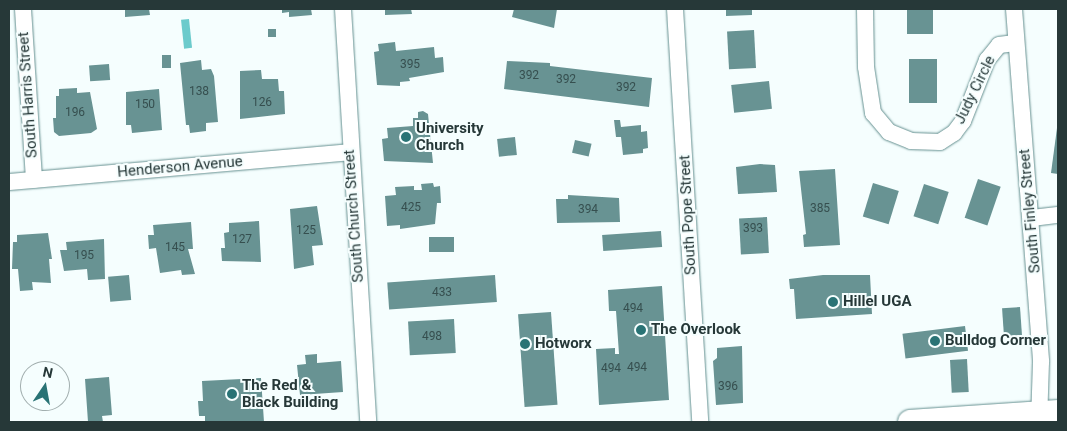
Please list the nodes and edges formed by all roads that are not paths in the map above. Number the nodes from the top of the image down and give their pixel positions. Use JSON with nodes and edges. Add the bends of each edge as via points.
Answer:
{"nodes":[{"id":1,"x":23,"y":9,"type":"edge"},
{"id":2,"x":343,"y":9,"type":"edge"},
{"id":3,"x":674,"y":9,"type":"edge"},
{"id":4,"x":865,"y":9,"type":"edge"},
{"id":5,"x":1014,"y":9,"type":"edge"},
{"id":6,"x":1015,"y":43,"type":"junction"},
{"id":7,"x":350,"y":152,"type":"junction"},
{"id":8,"x":34,"y":180,"type":"junction"},
{"id":9,"x":9,"y":182,"type":"edge"},
{"id":10,"x":1058,"y":215,"type":"edge"},
{"id":11,"x":1032,"y":218,"type":"junction"},
{"id":12,"x":1046,"y":416,"type":"edge"},
{"id":13,"x":368,"y":422,"type":"edge"},
{"id":14,"x":700,"y":422,"type":"edge"},
{"id":15,"x":910,"y":422,"type":"edge"}],
"edges":[{"from":1,"to":8,"type":"street","name":"South Harris Street"},
{"from":2,"to":7,"type":"street","name":"South Church Street"},
{"from":3,"to":14,"type":"street","name":"South Pope Street"},
{"from":4,"to":6,"type":"street","name":"Judy Circle","via":[[866,67],[873,113],[889,132],[911,141],[940,142],[954,133],[963,121],[987,60],[999,45]]},
{"from":5,"to":6,"type":"street","name":"South Finley Street"},
{"from":6,"to":11,"type":"street","name":"South Finley Street"},
{"from":7,"to":8,"type":"street","name":"Henderson Avenue"},
{"from":7,"to":13,"type":"street","name":"South Church Street"},
{"from":8,"to":9,"type":"street","name":"Henderson Avenue"},
{"from":10,"to":11,"type":"street"},
{"from":11,"to":12,"type":"street","name":"South Finley Street"},
{"from":12,"to":15,"type":"main road"}]}
